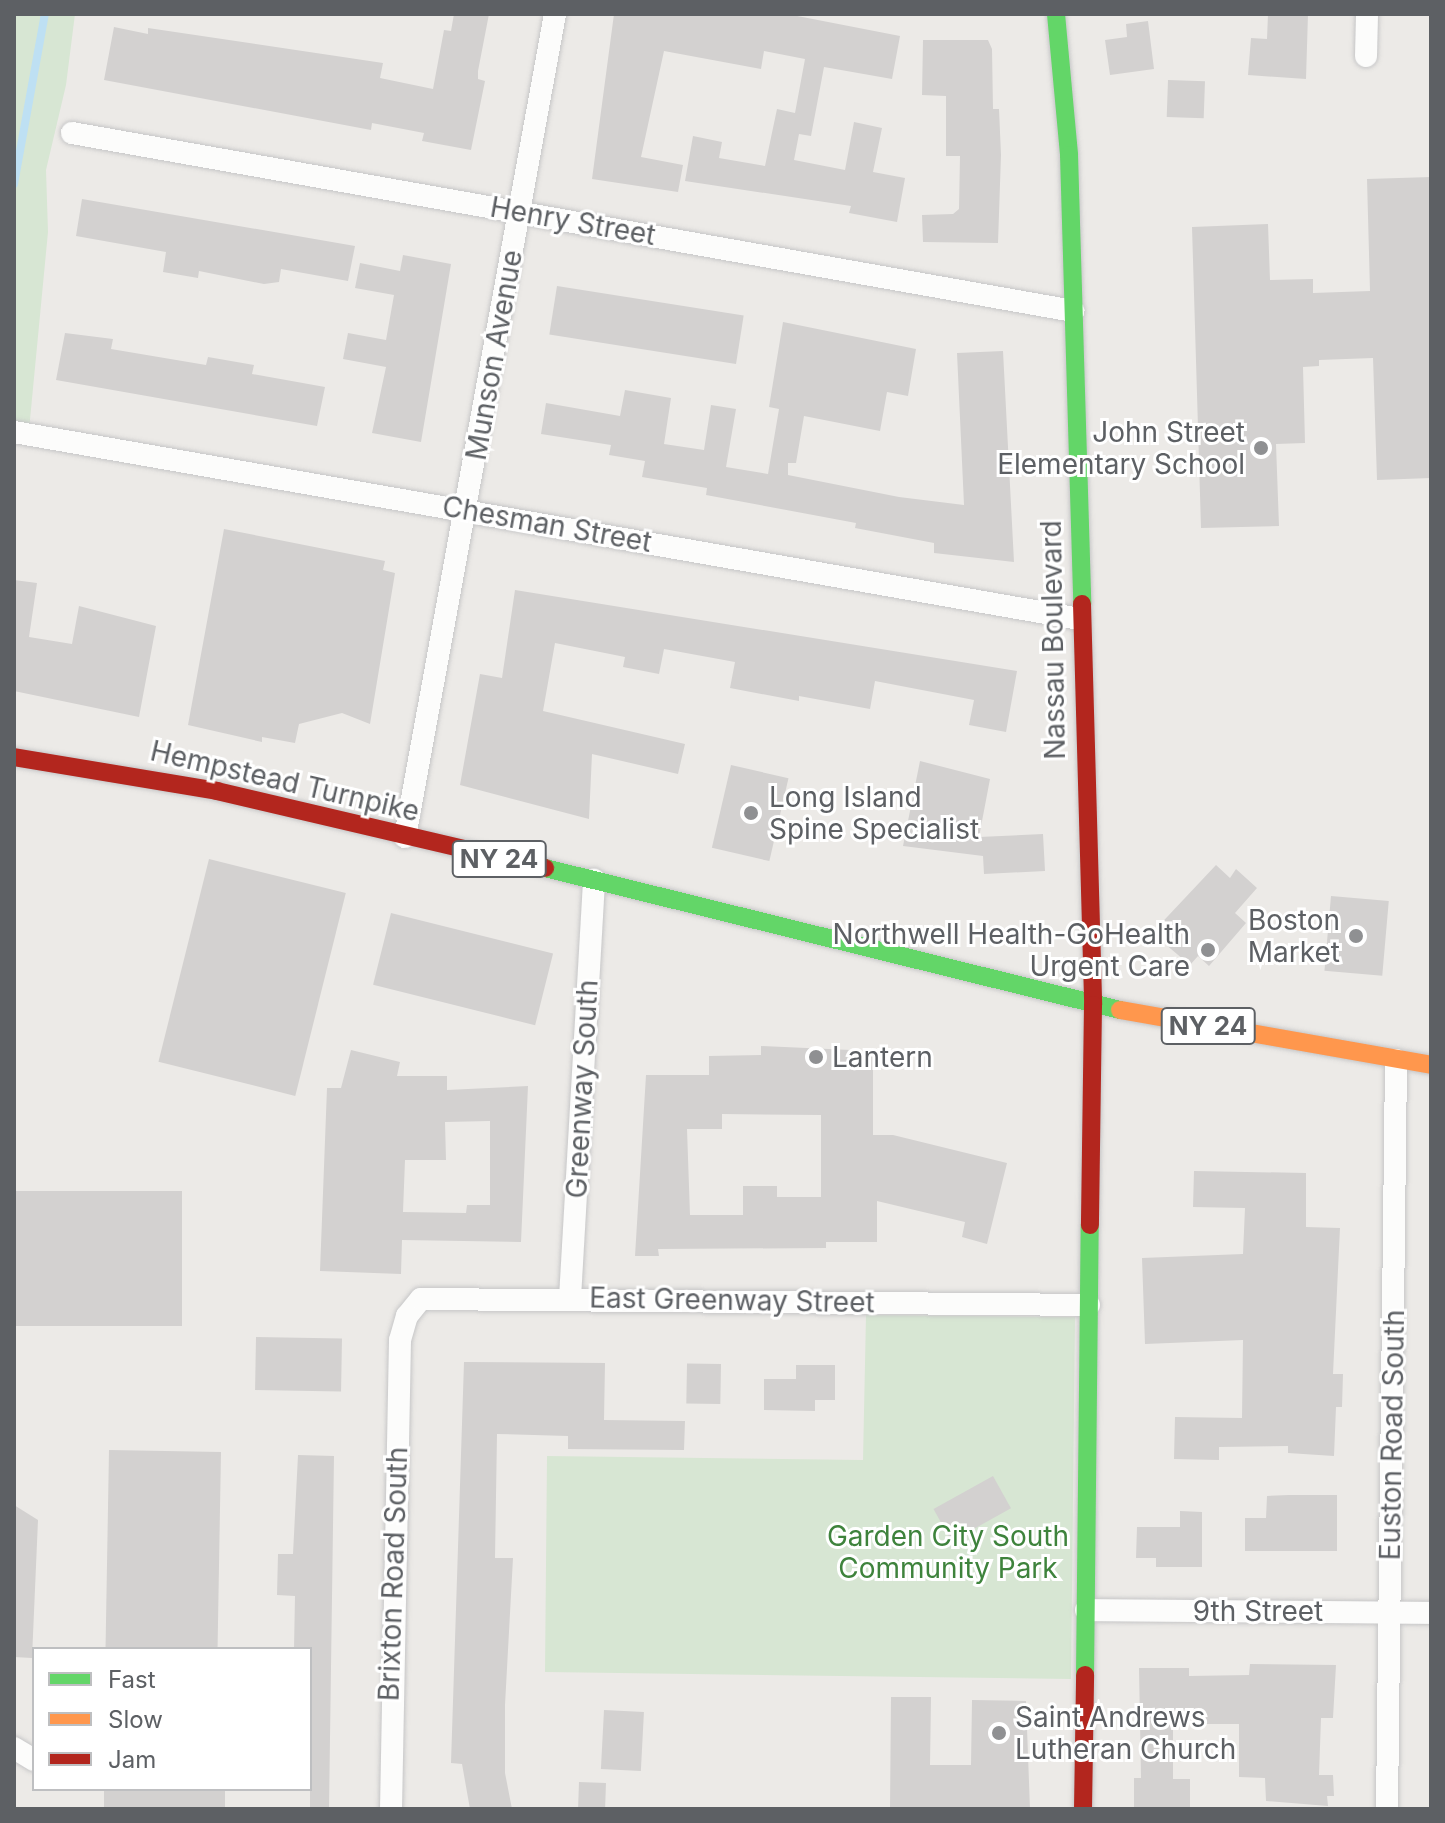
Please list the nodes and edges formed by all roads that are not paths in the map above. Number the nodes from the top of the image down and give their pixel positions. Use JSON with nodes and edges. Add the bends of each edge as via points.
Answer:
{"nodes":[{"id":1,"x":555,"y":14,"type":"edge"},
{"id":2,"x":1056,"y":14,"type":"edge"},
{"id":3,"x":1367,"y":14,"type":"edge"},
{"id":4,"x":1366,"y":56,"type":"dead end"},
{"id":5,"x":72,"y":133,"type":"dead end"},
{"id":6,"x":520,"y":212,"type":"junction"},
{"id":7,"x":1073,"y":311,"type":"junction"},
{"id":8,"x":14,"y":432,"type":"edge"},
{"id":9,"x":467,"y":509,"type":"junction"},
{"id":10,"x":1080,"y":619,"type":"junction"},
{"id":11,"x":14,"y":757,"type":"edge"},
{"id":12,"x":405,"y":837,"type":"junction"},
{"id":13,"x":594,"y":880,"type":"junction"},
{"id":14,"x":1093,"y":1005,"type":"junction"},
{"id":15,"x":1396,"y":1060,"type":"junction"},
{"id":16,"x":1431,"y":1065,"type":"edge"},
{"id":17,"x":570,"y":1298,"type":"junction"},
{"id":18,"x":1089,"y":1305,"type":"junction"},
{"id":19,"x":400,"y":1340,"type":"joint"},
{"id":20,"x":1086,"y":1610,"type":"junction"},
{"id":21,"x":1389,"y":1612,"type":"junction"},
{"id":22,"x":1431,"y":1613,"type":"edge"},
{"id":23,"x":14,"y":1748,"type":"edge"},
{"id":24,"x":32,"y":1759,"type":"edge"},
{"id":25,"x":391,"y":1809,"type":"edge"},
{"id":26,"x":1083,"y":1809,"type":"edge"},
{"id":27,"x":1387,"y":1809,"type":"edge"}],
"edges":[{"from":1,"to":6,"type":"street","name":"Munson Avenue"},
{"from":2,"to":7,"type":"main road","name":"Nassau Boulevard","via":[[1069,155]]},
{"from":3,"to":4,"type":"street"},
{"from":5,"to":6,"type":"street","name":"Henry Street"},
{"from":6,"to":7,"type":"street","name":"Henry Street"},
{"from":6,"to":9,"type":"street","name":"Munson Avenue"},
{"from":7,"to":10,"type":"main road","name":"Nassau Boulevard"},
{"from":8,"to":9,"type":"street","name":"Chesman Street"},
{"from":9,"to":10,"type":"street","name":"Chesman Street"},
{"from":9,"to":12,"type":"street","name":"Munson Avenue"},
{"from":10,"to":14,"type":"main road","name":"Nassau Boulevard"},
{"from":11,"to":12,"type":"main road","name":"Hempstead Turnpike","number":"NY 24","via":[[164,779]]},
{"from":12,"to":13,"type":"main road","name":"Hempstead Turnpike","number":"NY 24"},
{"from":13,"to":14,"type":"main road","name":"Hempstead Turnpike","number":"NY 24"},
{"from":13,"to":17,"type":"street","name":"Greenway South"},
{"from":14,"to":15,"type":"main road","name":"Hempstead Turnpike","number":"NY 24"},
{"from":14,"to":18,"type":"main road","name":"Nassau Boulevard"},
{"from":15,"to":16,"type":"main road","name":"Hempstead Turnpike","number":"NY 24"},
{"from":15,"to":21,"type":"street","name":"Euston Road South"},
{"from":17,"to":18,"type":"street","name":"East Greenway Street"},
{"from":17,"to":19,"type":"street","name":"East Greenway Street","via":[[421,1299],[407,1316]]},
{"from":18,"to":20,"type":"main road","name":"Nassau Boulevard"},
{"from":19,"to":25,"type":"street","name":"Brixton Road South"},
{"from":20,"to":21,"type":"street","name":"9th Street"},
{"from":20,"to":26,"type":"main road","name":"Nassau Boulevard"},
{"from":21,"to":22,"type":"street","name":"9th Street"},
{"from":21,"to":27,"type":"street","name":"Euston Road South"},
{"from":23,"to":24,"type":"street"}]}
